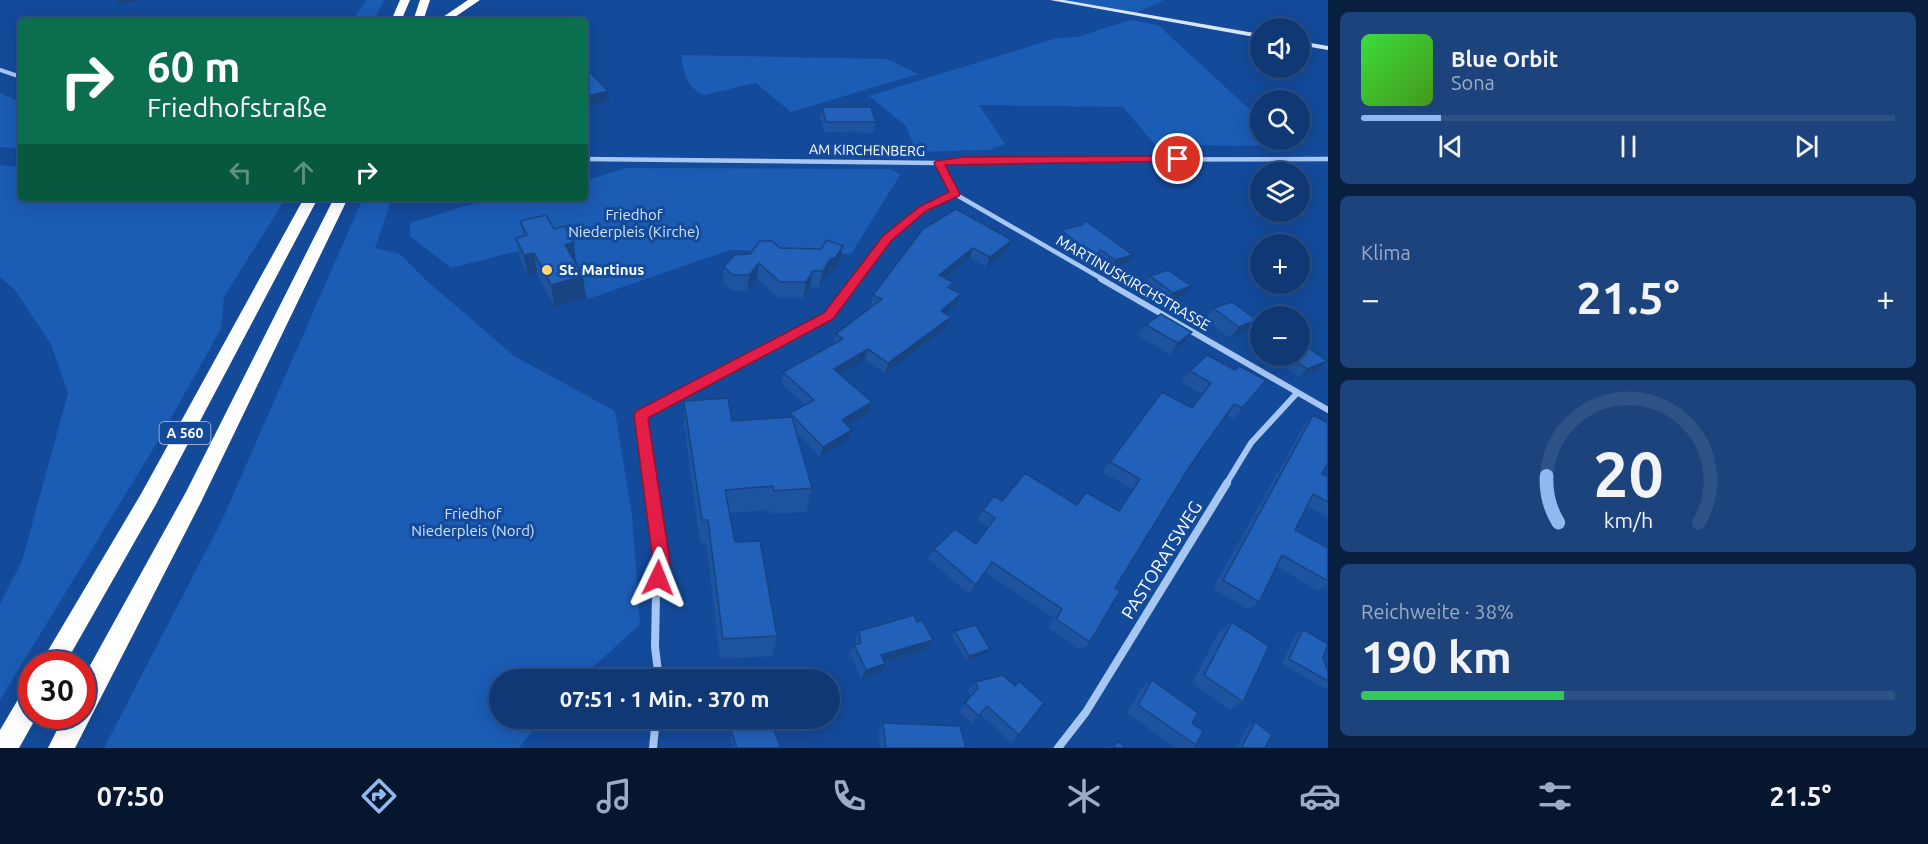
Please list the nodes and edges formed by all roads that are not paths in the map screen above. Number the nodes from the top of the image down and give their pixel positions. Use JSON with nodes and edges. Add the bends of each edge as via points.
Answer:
{"nodes":[{"id":1,"x":425,"y":0,"type":"edge"},
{"id":2,"x":475,"y":0,"type":"edge"},
{"id":3,"x":1053,"y":0,"type":"edge"},
{"id":4,"x":401,"y":3,"type":"edge"},
{"id":5,"x":397,"y":18,"type":"edge"},
{"id":6,"x":419,"y":18,"type":"edge"},
{"id":7,"x":447,"y":18,"type":"edge"},
{"id":8,"x":1250,"y":34,"type":"edge"},
{"id":9,"x":1310,"y":45,"type":"edge"},
{"id":10,"x":1328,"y":48,"type":"edge"},
{"id":11,"x":0,"y":69,"type":"edge"},
{"id":12,"x":18,"y":77,"type":"edge"},
{"id":13,"x":588,"y":159,"type":"edge"},
{"id":14,"x":1328,"y":159,"type":"edge"},
{"id":15,"x":939,"y":163,"type":"junction"},
{"id":16,"x":955,"y":194,"type":"junction"},
{"id":17,"x":309,"y":201,"type":"edge"},
{"id":18,"x":340,"y":201,"type":"edge"},
{"id":19,"x":1297,"y":393,"type":"junction"},
{"id":20,"x":1328,"y":410,"type":"edge"},
{"id":21,"x":60,"y":651,"type":"edge"},
{"id":22,"x":658,"y":669,"type":"edge"},
{"id":23,"x":96,"y":681,"type":"edge"},
{"id":24,"x":18,"y":724,"type":"edge"},
{"id":25,"x":71,"y":729,"type":"edge"},
{"id":26,"x":655,"y":729,"type":"edge"},
{"id":27,"x":4,"y":748,"type":"edge"},
{"id":28,"x":61,"y":748,"type":"edge"},
{"id":29,"x":653,"y":748,"type":"edge"},
{"id":30,"x":1058,"y":748,"type":"edge"}],
"edges":[{"from":1,"to":6,"type":"highway"},
{"from":2,"to":7,"type":"highway"},
{"from":3,"to":8,"type":"main road"},
{"from":4,"to":5,"type":"highway"},
{"from":9,"to":10,"type":"main road"},
{"from":11,"to":12,"type":"street"},
{"from":13,"to":15,"type":"street","name":"AM KIRCHENBERG"},
{"from":14,"to":15,"type":"street","name":"AM KIRCHENBERG"},
{"from":15,"to":16,"type":"street"},
{"from":16,"to":19,"type":"street","name":"MARTINUSKIRCHSTRASSE"},
{"from":16,"to":22,"type":"street","via":[[922,209],[887,238],[829,316],[641,415],[661,562],[656,594]]},
{"from":17,"to":21,"type":"highway","number":"A 560","via":[[148,500]]},
{"from":18,"to":23,"type":"highway","number":"A 560","via":[[193,498]]},
{"from":19,"to":20,"type":"street","name":"MARTINUSKIRCHSTRASSE"},
{"from":19,"to":30,"type":"street","name":"PASTORATSWEG","via":[[1251,443],[1086,712]]},
{"from":24,"to":27,"type":"highway"},
{"from":25,"to":28,"type":"highway"},
{"from":26,"to":29,"type":"street"}]}
